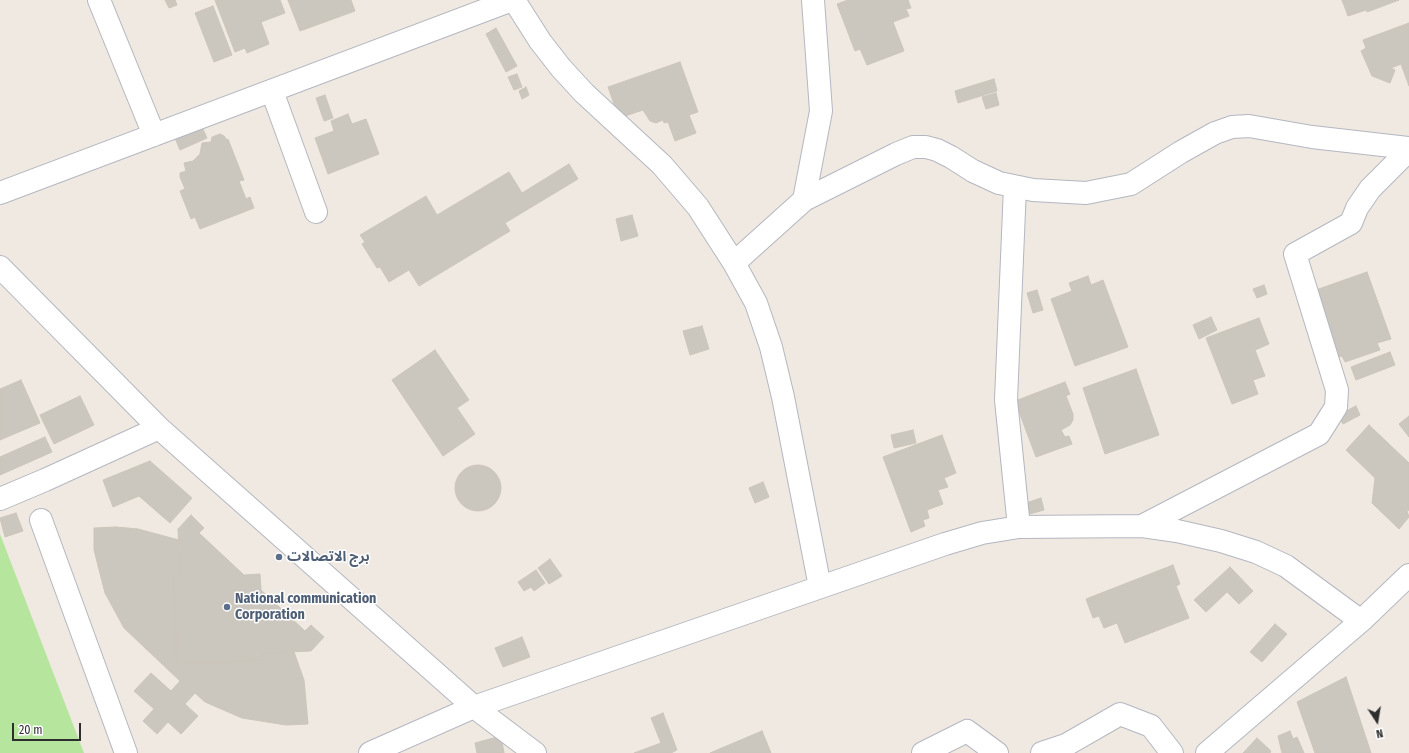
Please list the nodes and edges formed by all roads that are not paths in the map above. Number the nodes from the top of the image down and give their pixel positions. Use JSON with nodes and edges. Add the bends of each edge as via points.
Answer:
{"nodes":[{"id":1,"x":100,"y":0,"type":"edge"},
{"id":2,"x":513,"y":0,"type":"edge"},
{"id":3,"x":813,"y":0,"type":"edge"},
{"id":4,"x":272,"y":91,"type":"junction"},
{"id":5,"x":154,"y":135,"type":"junction"},
{"id":6,"x":1409,"y":149,"type":"edge"},
{"id":7,"x":1015,"y":187,"type":"junction"},
{"id":8,"x":0,"y":193,"type":"edge"},
{"id":9,"x":804,"y":200,"type":"junction"},
{"id":10,"x":316,"y":212,"type":"dead end"},
{"id":11,"x":734,"y":263,"type":"junction"},
{"id":12,"x":0,"y":267,"type":"edge"},
{"id":13,"x":159,"y":428,"type":"junction"},
{"id":14,"x":0,"y":499,"type":"edge"},
{"id":15,"x":41,"y":520,"type":"dead end"},
{"id":16,"x":1142,"y":526,"type":"junction"},
{"id":17,"x":1019,"y":527,"type":"junction"},
{"id":18,"x":1409,"y":575,"type":"edge"},
{"id":19,"x":820,"y":587,"type":"junction"},
{"id":20,"x":1361,"y":621,"type":"junction"},
{"id":21,"x":474,"y":707,"type":"junction"},
{"id":22,"x":126,"y":753,"type":"edge"},
{"id":23,"x":370,"y":753,"type":"edge"},
{"id":24,"x":534,"y":753,"type":"edge"},
{"id":25,"x":924,"y":753,"type":"edge"},
{"id":26,"x":996,"y":753,"type":"edge"},
{"id":27,"x":1042,"y":753,"type":"edge"},
{"id":28,"x":1172,"y":753,"type":"edge"},
{"id":29,"x":1207,"y":753,"type":"edge"}],
"edges":[{"from":1,"to":5,"type":"street"},
{"from":2,"to":4,"type":"street"},
{"from":2,"to":11,"type":"street","via":[[561,68],[584,93],[662,165],[693,201]]},
{"from":3,"to":9,"type":"street","via":[[821,111]]},
{"from":4,"to":5,"type":"street"},
{"from":4,"to":10,"type":"street"},
{"from":5,"to":8,"type":"street"},
{"from":6,"to":7,"type":"street","via":[[1249,126],[1232,127],[1215,133],[1181,152],[1131,184],[1086,193]]},
{"from":6,"to":16,"type":"street","via":[[1370,189],[1357,208],[1351,223],[1295,254],[1337,390],[1336,407],[1319,434]]},
{"from":7,"to":9,"type":"street","via":[[973,171],[937,150],[913,147]]},
{"from":7,"to":17,"type":"street","via":[[1006,400]]},
{"from":9,"to":11,"type":"street"},
{"from":11,"to":19,"type":"street","via":[[756,303],[772,347]]},
{"from":12,"to":13,"type":"street"},
{"from":13,"to":14,"type":"street"},
{"from":13,"to":21,"type":"street"},
{"from":15,"to":22,"type":"street"},
{"from":16,"to":17,"type":"street"},
{"from":16,"to":20,"type":"street","via":[[1221,541],[1268,558],[1286,566]]},
{"from":17,"to":19,"type":"street","via":[[967,538]]},
{"from":18,"to":20,"type":"street"},
{"from":19,"to":21,"type":"street"},
{"from":20,"to":29,"type":"street"},
{"from":21,"to":23,"type":"street"},
{"from":21,"to":24,"type":"street"},
{"from":25,"to":26,"type":"street","via":[[966,731]]},
{"from":27,"to":28,"type":"street","via":[[1066,745],[1120,714],[1152,726]]}]}
